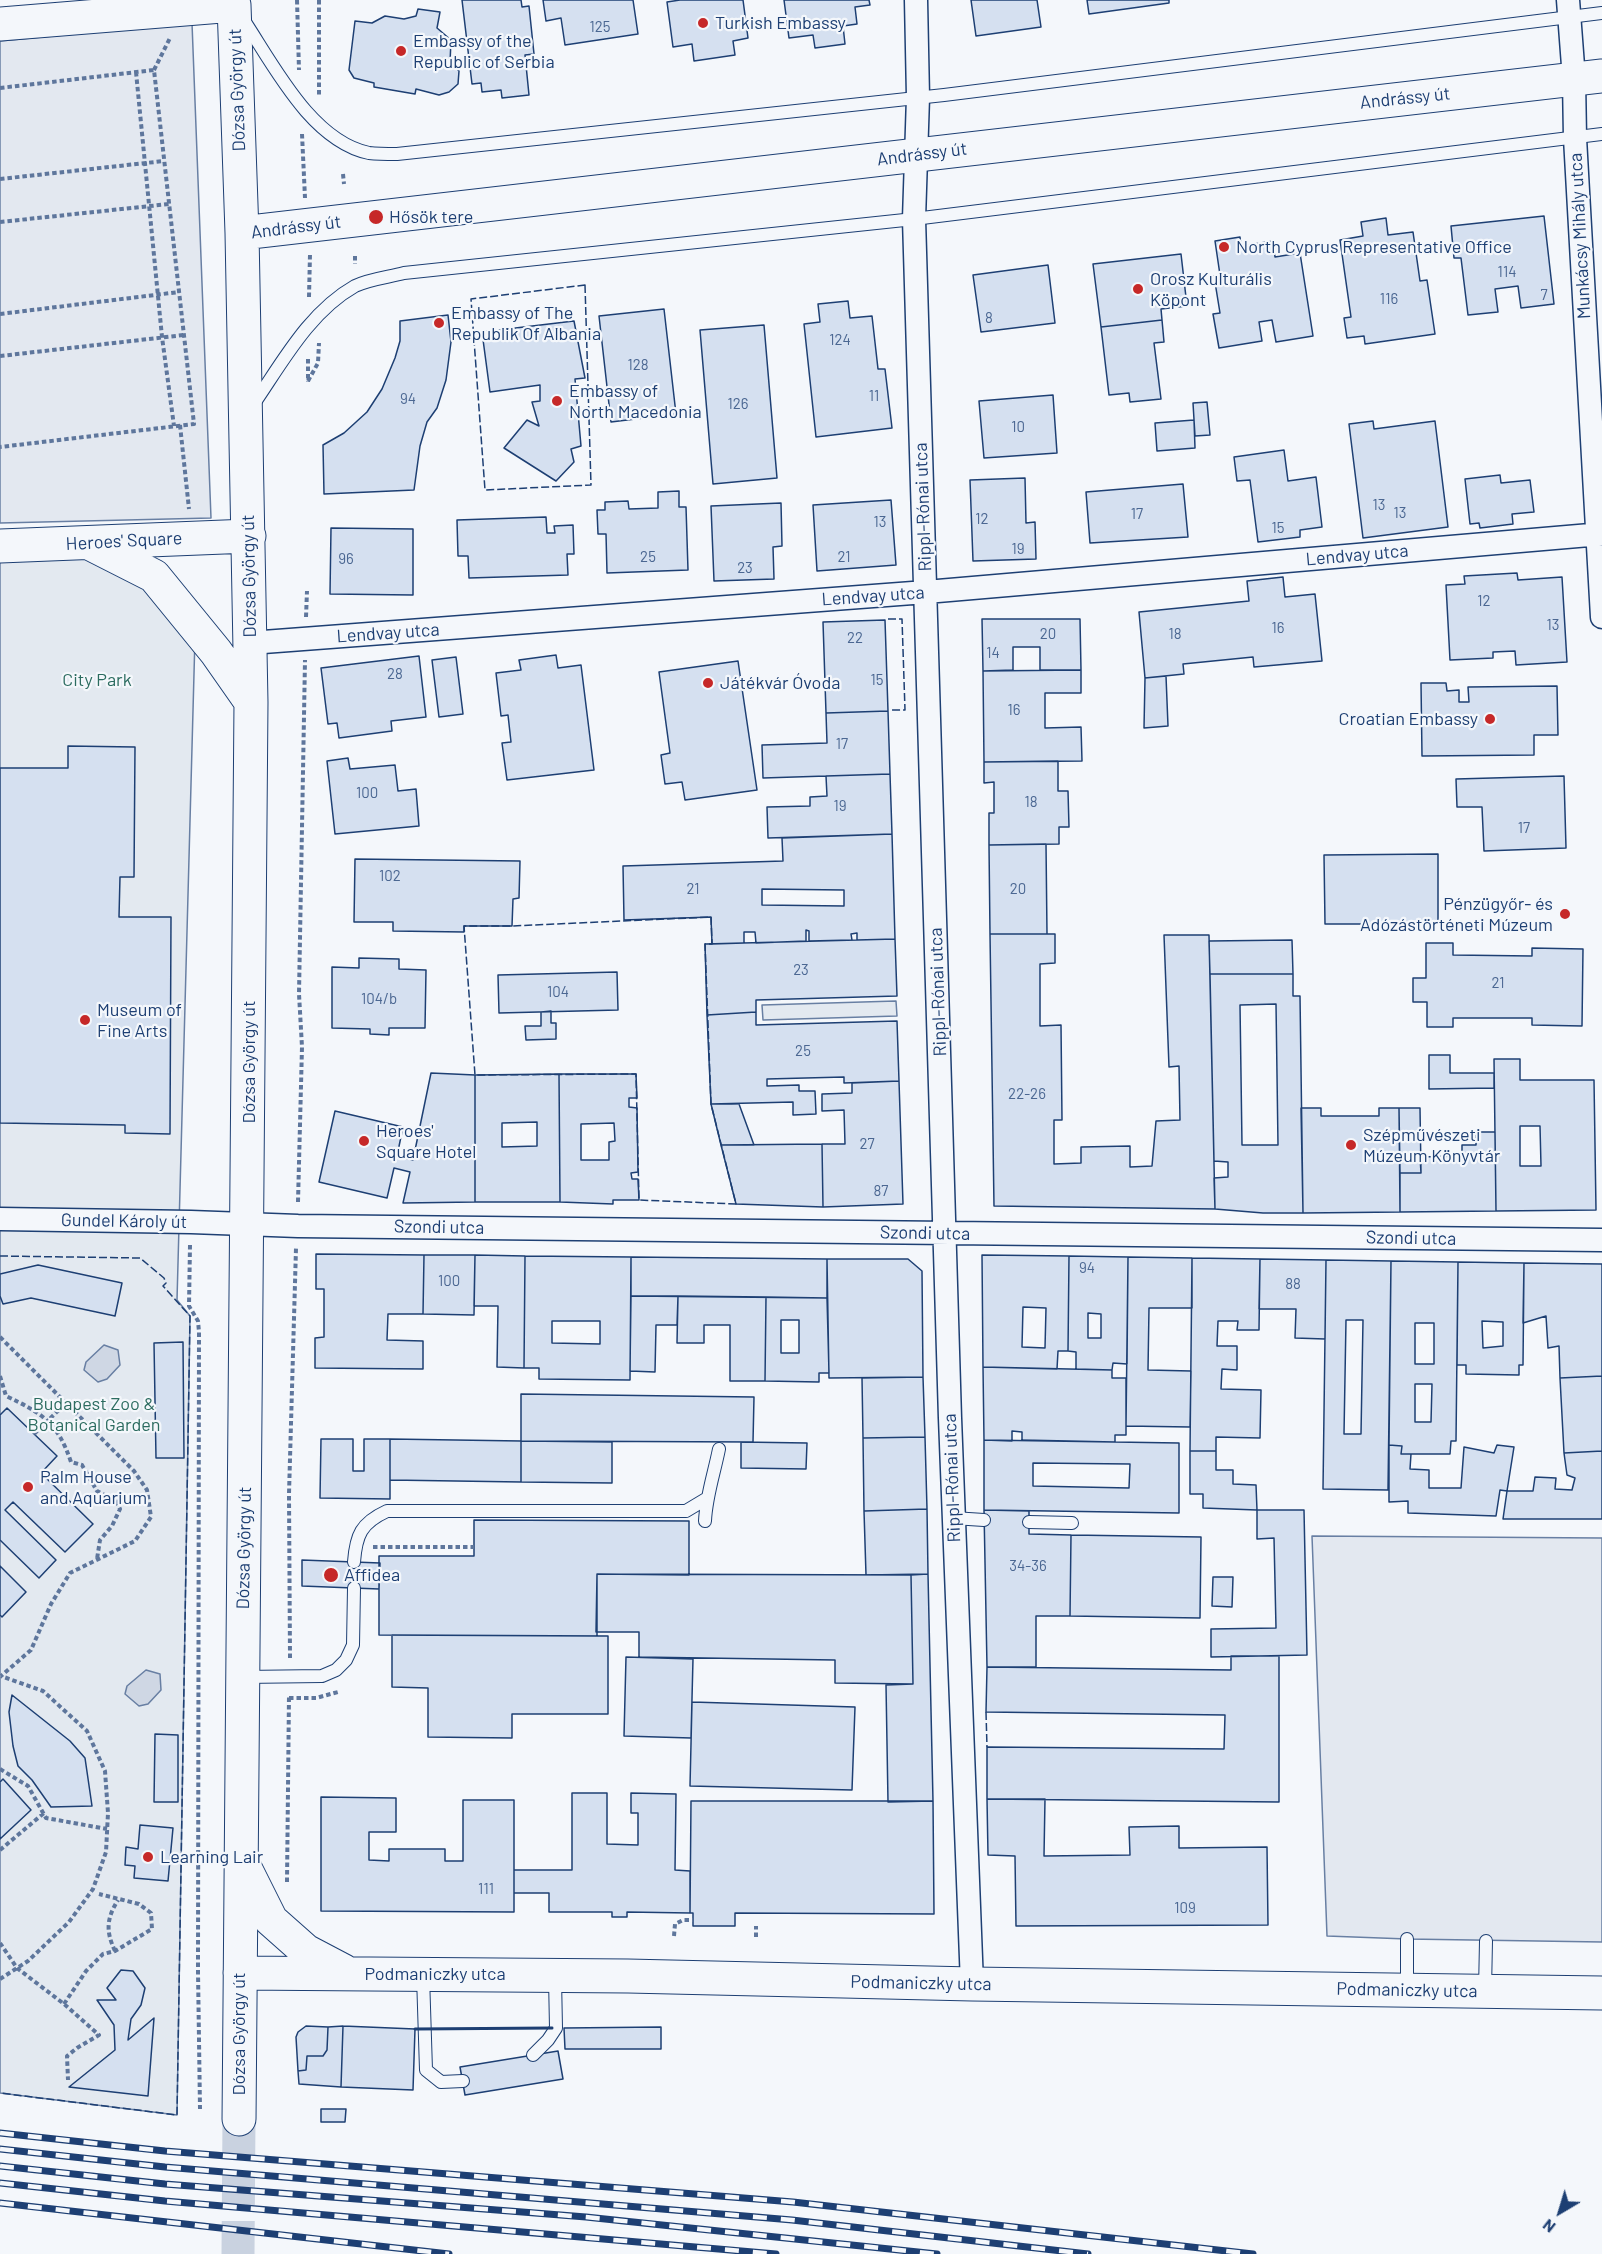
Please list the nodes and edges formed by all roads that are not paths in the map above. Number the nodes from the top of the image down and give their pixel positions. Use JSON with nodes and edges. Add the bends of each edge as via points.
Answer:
{"nodes":[{"id":1,"x":99,"y":0,"type":"edge"},
{"id":2,"x":916,"y":0,"type":"edge"},
{"id":3,"x":235,"y":2,"type":"edge"},
{"id":4,"x":1568,"y":8,"type":"edge"},
{"id":5,"x":1602,"y":13,"type":"edge"},
{"id":6,"x":57,"y":18,"type":"junction"},
{"id":7,"x":0,"y":24,"type":"edge"},
{"id":8,"x":1588,"y":77,"type":"edge"},
{"id":9,"x":918,"y":97,"type":"junction"},
{"id":10,"x":1602,"y":134,"type":"edge"},
{"id":11,"x":1575,"y":138,"type":"junction"},
{"id":12,"x":916,"y":154,"type":"junction"},
{"id":13,"x":914,"y":219,"type":"junction"},
{"id":14,"x":242,"y":233,"type":"junction"},
{"id":15,"x":246,"y":416,"type":"junction"},
{"id":16,"x":1600,"y":534,"type":"edge"},
{"id":17,"x":249,"y":536,"type":"junction"},
{"id":18,"x":88,"y":542,"type":"junction"},
{"id":19,"x":0,"y":546,"type":"edge"},
{"id":20,"x":926,"y":592,"type":"junction"},
{"id":21,"x":1602,"y":616,"type":"edge"},
{"id":22,"x":250,"y":643,"type":"junction"},
{"id":23,"x":251,"y":702,"type":"junction"},
{"id":24,"x":0,"y":1219,"type":"edge"},
{"id":25,"x":248,"y":1224,"type":"junction"},
{"id":26,"x":946,"y":1233,"type":"junction"},
{"id":27,"x":1602,"y":1240,"type":"edge"},
{"id":28,"x":719,"y":1449,"type":"dead end"},
{"id":29,"x":706,"y":1499,"type":"junction"},
{"id":30,"x":953,"y":1518,"type":"junction"},
{"id":31,"x":984,"y":1520,"type":"dead end"},
{"id":32,"x":705,"y":1521,"type":"dead end"},
{"id":33,"x":1029,"y":1522,"type":"dead end"},
{"id":34,"x":1072,"y":1523,"type":"dead end"},
{"id":35,"x":354,"y":1562,"type":"dead end"},
{"id":36,"x":354,"y":1588,"type":"dead end"},
{"id":37,"x":243,"y":1677,"type":"junction"},
{"id":38,"x":241,"y":1860,"type":"junction"},
{"id":39,"x":1407,"y":1939,"type":"dead end"},
{"id":40,"x":1486,"y":1941,"type":"dead end"},
{"id":41,"x":240,"y":1973,"type":"junction"},
{"id":42,"x":348,"y":1974,"type":"junction"},
{"id":43,"x":423,"y":1974,"type":"junction"},
{"id":44,"x":555,"y":1975,"type":"junction"},
{"id":45,"x":972,"y":1984,"type":"junction"},
{"id":46,"x":1407,"y":1990,"type":"junction"},
{"id":47,"x":1485,"y":1991,"type":"junction"},
{"id":48,"x":1602,"y":1993,"type":"edge"},
{"id":49,"x":533,"y":2055,"type":"dead end"},
{"id":50,"x":463,"y":2081,"type":"dead end"},
{"id":51,"x":239,"y":2119,"type":"tunnel mouth"}],
"edges":[{"from":1,"to":6,"type":"main road"},
{"from":2,"to":9,"type":"street","name":"Rippl-Rónai utca"},
{"from":3,"to":6,"type":"main road"},
{"from":3,"to":9,"type":"lane","via":[[300,105],[341,141],[369,153],[397,154]]},
{"from":3,"to":14,"type":"main road","name":"Dózsa György út"},
{"from":4,"to":5,"type":"lane"},
{"from":4,"to":8,"type":"street","name":"Munkácsy Mihály utca"},
{"from":4,"to":9,"type":"lane"},
{"from":6,"to":7,"type":"main road"},
{"from":8,"to":11,"type":"street","name":"Munkácsy Mihály utca"},
{"from":8,"to":12,"type":"main road","name":"Andrássy út"},
{"from":9,"to":12,"type":"street","name":"Rippl-Rónai utca"},
{"from":10,"to":11,"type":"lane"},
{"from":11,"to":13,"type":"lane"},
{"from":11,"to":16,"type":"street","name":"Munkácsy Mihály utca"},
{"from":12,"to":13,"type":"street","name":"Rippl-Rónai utca"},
{"from":12,"to":14,"type":"main road","name":"Andrássy út"},
{"from":13,"to":15,"type":"lane","via":[[405,273],[356,285],[308,327]]},
{"from":13,"to":20,"type":"street","name":"Rippl-Rónai utca"},
{"from":14,"to":15,"type":"main road","name":"Dózsa György út"},
{"from":15,"to":17,"type":"main road","name":"Dózsa György út"},
{"from":16,"to":20,"type":"street","name":"Lendvay utca"},
{"from":16,"to":21,"type":"street","name":"Munkácsy Mihály utca"},
{"from":17,"to":18,"type":"main road","name":"Heroes' Square"},
{"from":17,"to":22,"type":"main road","name":"Dózsa György út"},
{"from":18,"to":19,"type":"main road","name":"Heroes' Square"},
{"from":18,"to":23,"type":"main road","via":[[154,576]]},
{"from":20,"to":22,"type":"street","name":"Lendvay utca"},
{"from":20,"to":26,"type":"street","name":"Rippl-Rónai utca"},
{"from":22,"to":23,"type":"main road","name":"Dózsa György út"},
{"from":23,"to":25,"type":"main road","name":"Dózsa György út"},
{"from":24,"to":25,"type":"street","name":"Gundel Károly út"},
{"from":25,"to":26,"type":"street","name":"Szondi utca"},
{"from":25,"to":37,"type":"main road","name":"Dózsa György út"},
{"from":26,"to":27,"type":"street","name":"Szondi utca"},
{"from":26,"to":30,"type":"street","name":"Rippl-Rónai utca"},
{"from":28,"to":29,"type":"lane"},
{"from":29,"to":32,"type":"lane"},
{"from":29,"to":35,"type":"lane","via":[[686,1511],[387,1511],[373,1517],[361,1531]]},
{"from":30,"to":31,"type":"lane"},
{"from":30,"to":45,"type":"street","name":"Rippl-Rónai utca"},
{"from":33,"to":34,"type":"lane"},
{"from":36,"to":37,"type":"lane","via":[[353,1645],[336,1670],[322,1676]]},
{"from":37,"to":38,"type":"main road","name":"Dózsa György út"},
{"from":38,"to":41,"type":"main road","name":"Dózsa György út"},
{"from":38,"to":42,"type":"main road","via":[[272,1920],[306,1951]]},
{"from":39,"to":46,"type":"lane"},
{"from":40,"to":47,"type":"lane"},
{"from":41,"to":42,"type":"main road","name":"Podmaniczky utca"},
{"from":41,"to":51,"type":"main road","name":"Dózsa György út"},
{"from":42,"to":43,"type":"main road","name":"Podmaniczky utca"},
{"from":43,"to":44,"type":"main road","name":"Podmaniczky utca"},
{"from":43,"to":50,"type":"lane","via":[[426,2070],[441,2082]]},
{"from":44,"to":45,"type":"main road","name":"Podmaniczky utca"},
{"from":44,"to":49,"type":"lane","via":[[556,2028]]},
{"from":45,"to":46,"type":"main road","name":"Podmaniczky utca"},
{"from":46,"to":47,"type":"main road","name":"Podmaniczky utca"},
{"from":47,"to":48,"type":"main road","name":"Podmaniczky utca"}]}
